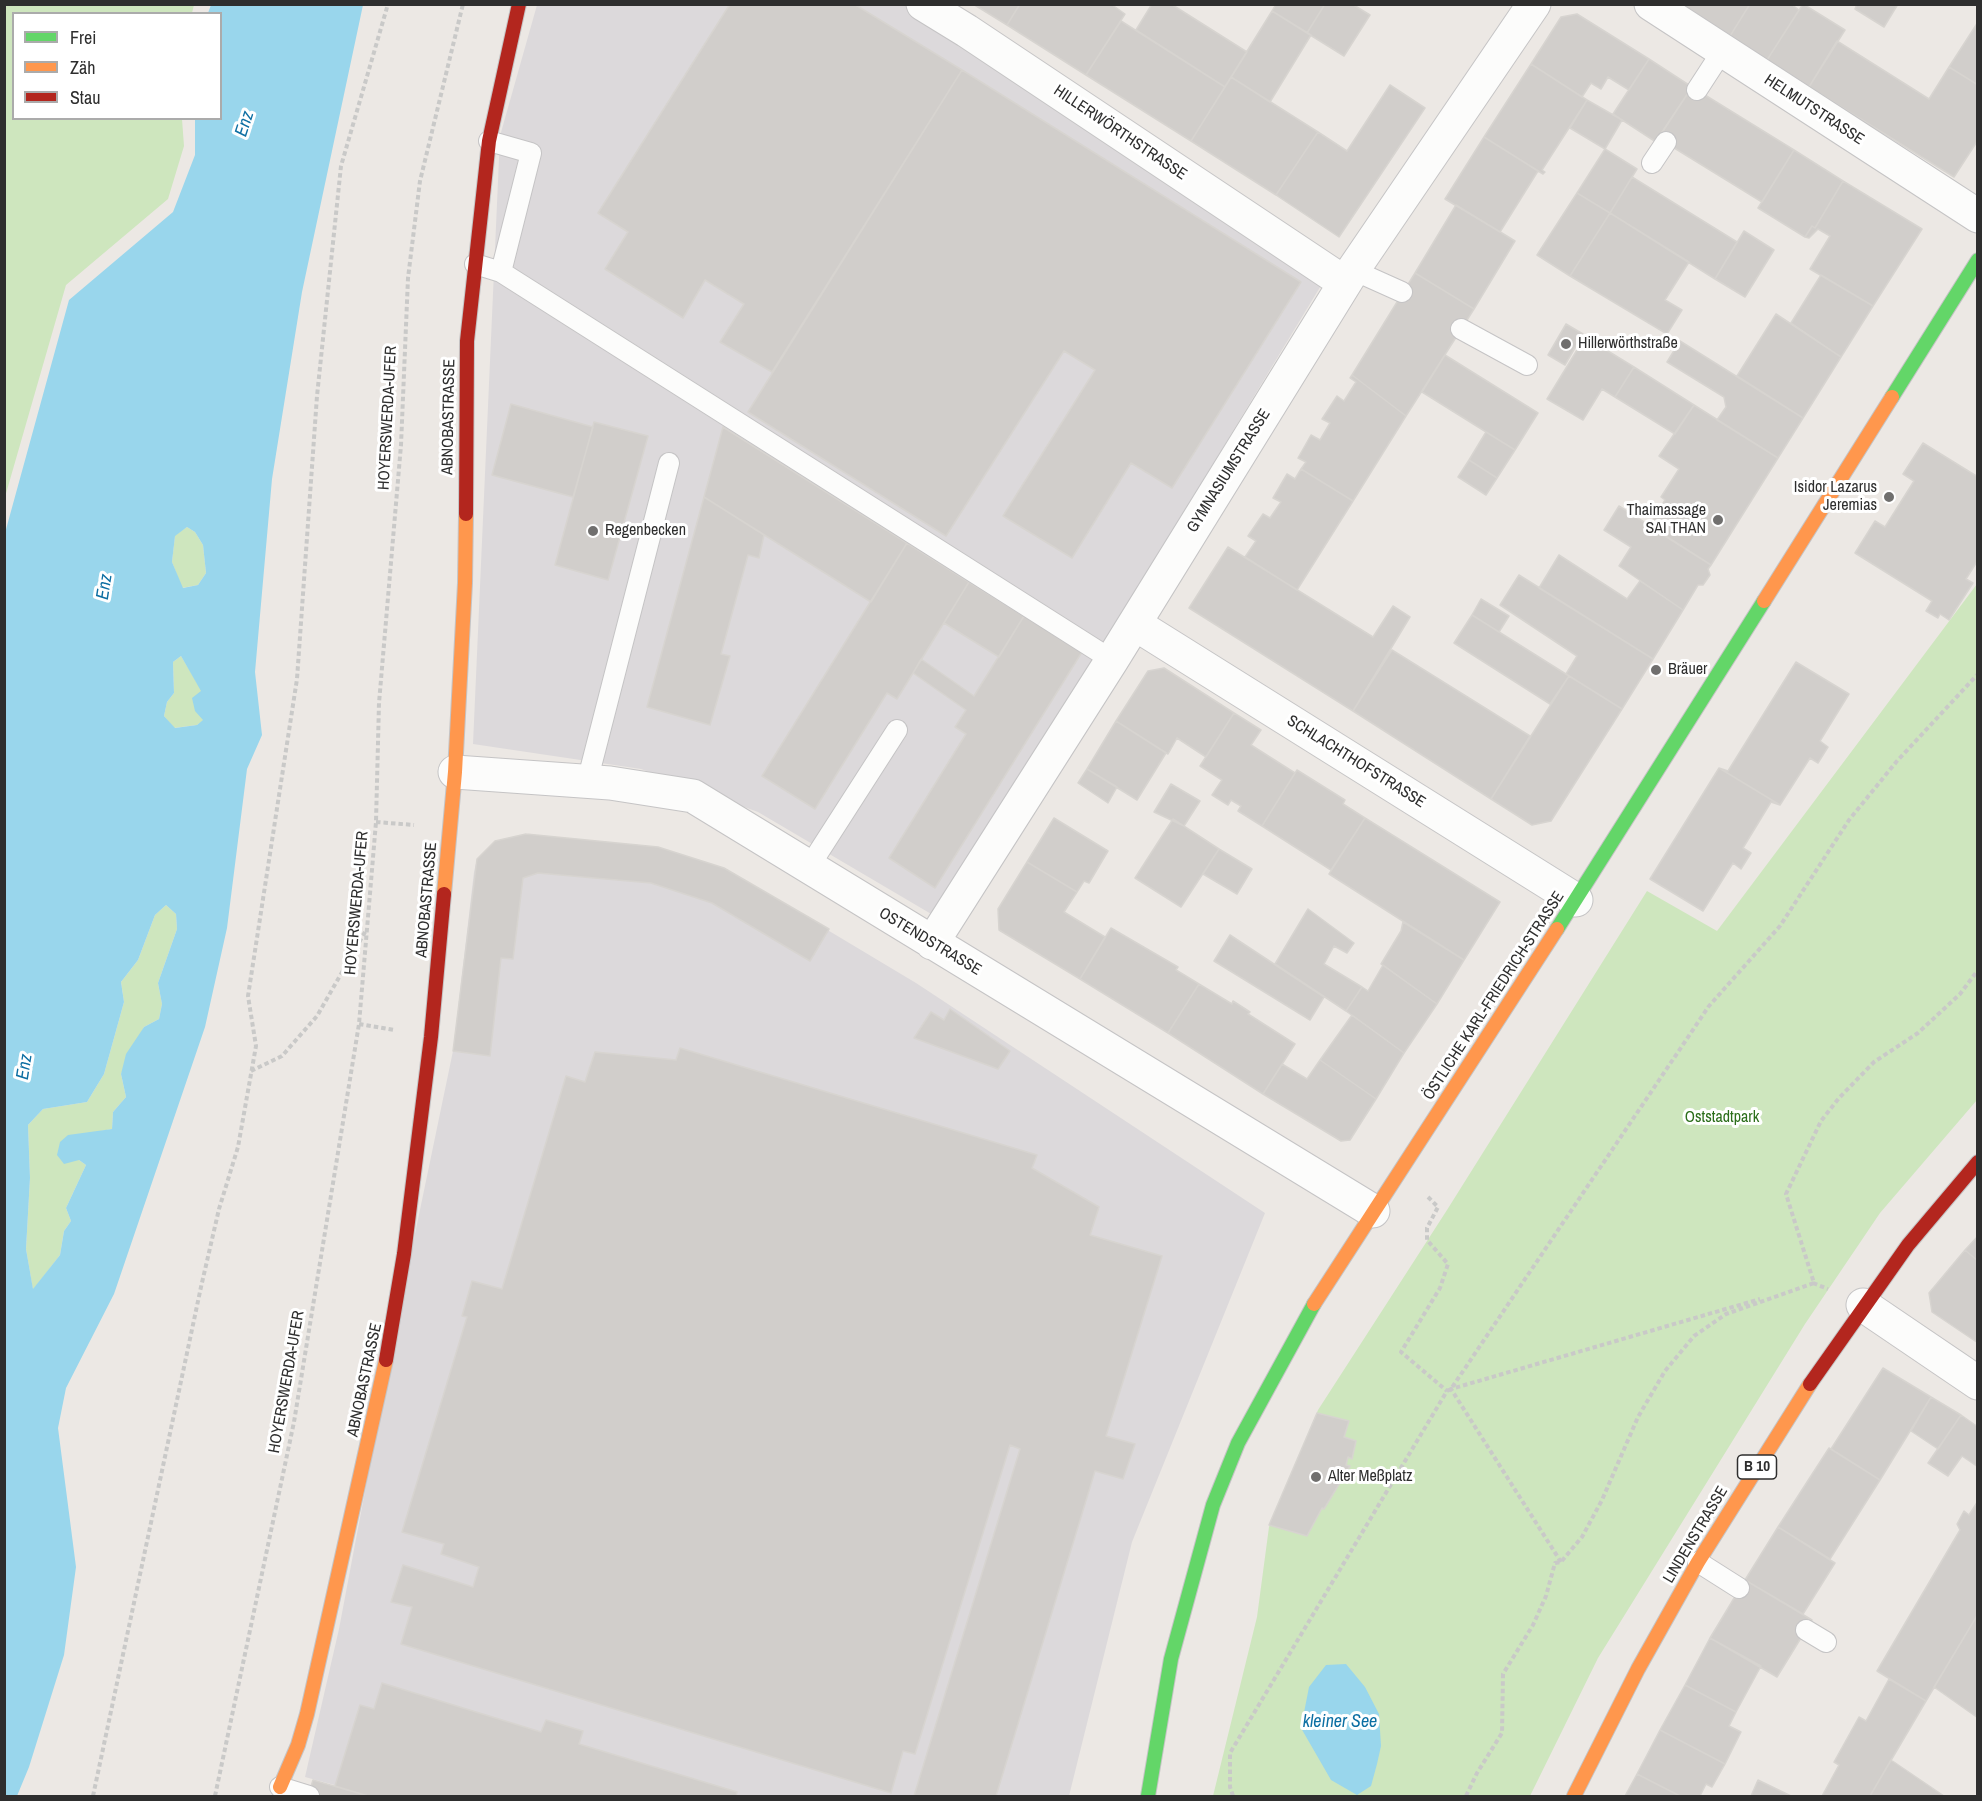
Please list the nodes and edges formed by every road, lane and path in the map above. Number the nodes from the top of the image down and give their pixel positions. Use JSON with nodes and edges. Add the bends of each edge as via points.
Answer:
{"nodes":[{"id":1,"x":388,"y":4,"type":"edge"},
{"id":2,"x":463,"y":4,"type":"edge"},
{"id":3,"x":519,"y":4,"type":"edge"},
{"id":4,"x":923,"y":4,"type":"edge"},
{"id":5,"x":1651,"y":4,"type":"edge"},
{"id":6,"x":1530,"y":6,"type":"edge"},
{"id":7,"x":1723,"y":50,"type":"junction"},
{"id":8,"x":1697,"y":90,"type":"dead end"},
{"id":9,"x":489,"y":141,"type":"junction"},
{"id":10,"x":1666,"y":142,"type":"dead end"},
{"id":11,"x":1652,"y":163,"type":"dead end"},
{"id":12,"x":1977,"y":216,"type":"edge"},
{"id":13,"x":1977,"y":260,"type":"edge"},
{"id":14,"x":475,"y":264,"type":"junction"},
{"id":15,"x":501,"y":272,"type":"junction"},
{"id":16,"x":1349,"y":276,"type":"junction"},
{"id":17,"x":1402,"y":292,"type":"dead end"},
{"id":18,"x":1461,"y":329,"type":"dead end"},
{"id":19,"x":1527,"y":365,"type":"dead end"},
{"id":20,"x":669,"y":463,"type":"dead end"},
{"id":21,"x":1135,"y":624,"type":"junction"},
{"id":22,"x":1113,"y":660,"type":"junction"},
{"id":23,"x":1977,"y":674,"type":"edge"},
{"id":24,"x":897,"y":730,"type":"dead end"},
{"id":25,"x":455,"y":772,"type":"junction"},
{"id":26,"x":587,"y":782,"type":"junction"},
{"id":27,"x":809,"y":867,"type":"junction"},
{"id":28,"x":1576,"y":900,"type":"junction"},
{"id":29,"x":367,"y":929,"type":"junction"},
{"id":30,"x":932,"y":943,"type":"junction"},
{"id":31,"x":1977,"y":970,"type":"edge"},
{"id":32,"x":251,"y":1071,"type":"junction"},
{"id":33,"x":1977,"y":1162,"type":"edge"},
{"id":34,"x":1373,"y":1211,"type":"junction"},
{"id":35,"x":1427,"y":1228,"type":"dead end"},
{"id":36,"x":1814,"y":1283,"type":"junction"},
{"id":37,"x":1863,"y":1305,"type":"junction"},
{"id":38,"x":1977,"y":1383,"type":"edge"},
{"id":39,"x":1449,"y":1390,"type":"junction"},
{"id":40,"x":1561,"y":1562,"type":"junction"},
{"id":41,"x":1698,"y":1562,"type":"junction"},
{"id":42,"x":1739,"y":1588,"type":"dead end"},
{"id":43,"x":1806,"y":1630,"type":"dead end"},
{"id":44,"x":1826,"y":1642,"type":"dead end"},
{"id":45,"x":280,"y":1787,"type":"joint"},
{"id":46,"x":93,"y":1797,"type":"edge"},
{"id":47,"x":215,"y":1797,"type":"edge"},
{"id":48,"x":309,"y":1797,"type":"edge"},
{"id":49,"x":1148,"y":1797,"type":"edge"},
{"id":50,"x":1233,"y":1797,"type":"edge"},
{"id":51,"x":1466,"y":1797,"type":"edge"},
{"id":52,"x":1574,"y":1797,"type":"edge"}],
"edges":[{"from":1,"to":32,"type":"path","via":[[341,166],[316,396],[297,678],[248,996],[256,1046]]},
{"from":2,"to":29,"type":"path","name":"HOYERSWERDA-UFER","via":[[420,181],[408,278],[401,446],[379,704],[376,822]]},
{"from":3,"to":9,"type":"main road","name":"ABNOBASTRASSE"},
{"from":4,"to":16,"type":"street","name":"HILLERWÖRTHSTRASSE"},
{"from":5,"to":7,"type":"street","name":"HELMUTSTRASSE"},
{"from":6,"to":16,"type":"street","name":"GYMNASIUMSTRASSE"},
{"from":7,"to":8,"type":"lane"},
{"from":7,"to":12,"type":"street","name":"HELMUTSTRASSE"},
{"from":9,"to":14,"type":"main road","name":"ABNOBASTRASSE"},
{"from":9,"to":15,"type":"lane","via":[[531,153]]},
{"from":10,"to":11,"type":"lane"},
{"from":13,"to":28,"type":"main road","name":"ÖSTLICHE KARL-FRIEDRICH-STRASSE"},
{"from":14,"to":15,"type":"lane"},
{"from":14,"to":25,"type":"main road","name":"ABNOBASTRASSE","via":[[466,352],[465,583]]},
{"from":15,"to":22,"type":"lane"},
{"from":16,"to":17,"type":"lane"},
{"from":16,"to":21,"type":"street","name":"GYMNASIUMSTRASSE"},
{"from":18,"to":19,"type":"lane"},
{"from":20,"to":26,"type":"lane"},
{"from":21,"to":22,"type":"street","name":"GYMNASIUMSTRASSE"},
{"from":21,"to":28,"type":"street","name":"SCHLACHTHOFSTRASSE"},
{"from":22,"to":30,"type":"street","name":"GYMNASIUMSTRASSE"},
{"from":23,"to":39,"type":"path","via":[[1849,820],[1780,926],[1709,1006]]},
{"from":24,"to":27,"type":"lane"},
{"from":25,"to":26,"type":"street","name":"OSTENDSTRASSE"},
{"from":25,"to":45,"type":"main road","name":"ABNOBASTRASSE","via":[[431,1036],[394,1322],[307,1714]]},
{"from":26,"to":27,"type":"street","name":"OSTENDSTRASSE","via":[[693,796]]},
{"from":27,"to":30,"type":"street","name":"OSTENDSTRASSE"},
{"from":28,"to":34,"type":"main road","name":"ÖSTLICHE KARL-FRIEDRICH-STRASSE"},
{"from":29,"to":32,"type":"path","via":[[317,1016],[282,1056]]},
{"from":29,"to":47,"type":"path","name":"HOYERSWERDA-UFER","via":[[359,1023],[294,1422]]},
{"from":30,"to":34,"type":"street","name":"OSTENDSTRASSE"},
{"from":31,"to":36,"type":"path","via":[[1960,994],[1926,1025],[1874,1062],[1821,1122],[1786,1194]]},
{"from":32,"to":46,"type":"path","via":[[238,1147],[219,1209],[162,1461]]},
{"from":33,"to":37,"type":"main road","name":"LINDENSTRASSE","number":"B 10"},
{"from":34,"to":49,"type":"main road","name":"ÖSTLICHE KARL-FRIEDRICH-STRASSE","via":[[1266,1388],[1213,1505],[1172,1659]]},
{"from":35,"to":39,"type":"path","via":[[1427,1240],[1448,1264],[1440,1288],[1401,1352]]},
{"from":36,"to":37,"type":"path"},
{"from":36,"to":39,"type":"path"},
{"from":36,"to":40,"type":"path","via":[[1726,1314],[1694,1336],[1665,1371],[1638,1418],[1582,1537]]},
{"from":37,"to":38,"type":"street"},
{"from":37,"to":41,"type":"main road","name":"LINDENSTRASSE","number":"B 10","via":[[1801,1396]]},
{"from":39,"to":40,"type":"path"},
{"from":39,"to":50,"type":"path","via":[[1230,1753]]},
{"from":40,"to":51,"type":"path","via":[[1555,1563],[1533,1625],[1503,1674],[1502,1734]]},
{"from":41,"to":42,"type":"lane"},
{"from":41,"to":52,"type":"main road","name":"LINDENSTRASSE","number":"B 10","via":[[1638,1669]]},
{"from":43,"to":44,"type":"lane"},
{"from":45,"to":48,"type":"lane"}]}
